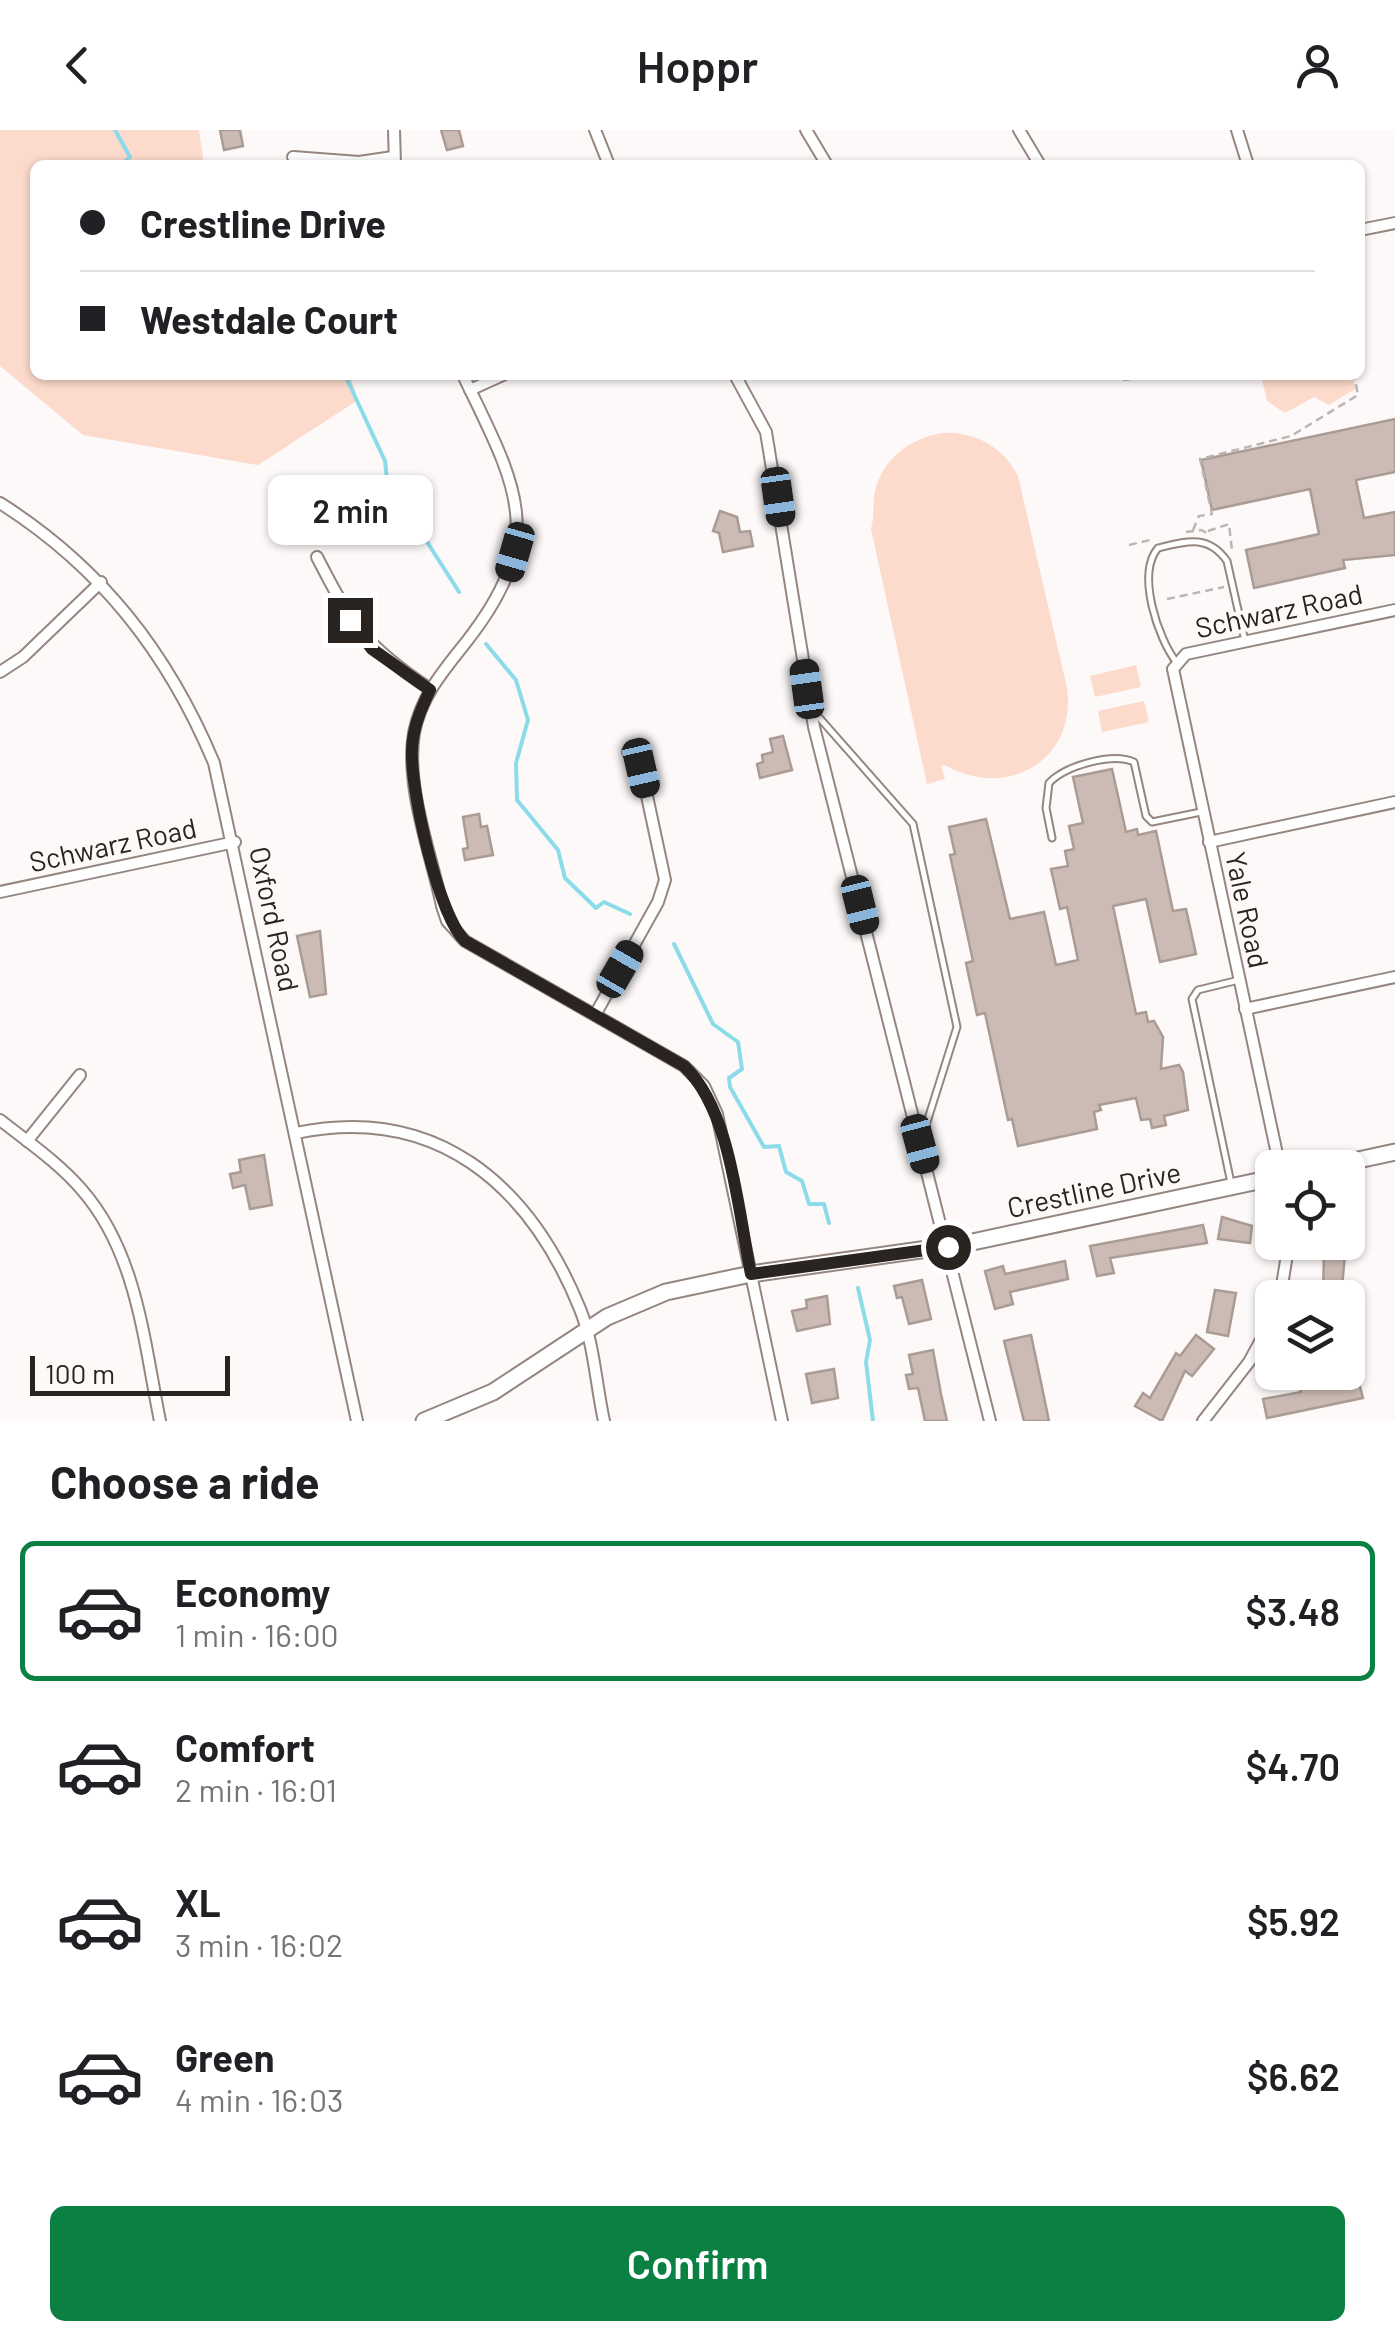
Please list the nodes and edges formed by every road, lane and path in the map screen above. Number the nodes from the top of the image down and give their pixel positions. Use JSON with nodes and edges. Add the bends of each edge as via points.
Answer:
{"nodes":[{"id":1,"x":394,"y":130,"type":"edge"},
{"id":2,"x":595,"y":130,"type":"edge"},
{"id":3,"x":806,"y":130,"type":"edge"},
{"id":4,"x":1019,"y":130,"type":"edge"},
{"id":5,"x":1237,"y":130,"type":"edge"},
{"id":6,"x":293,"y":157,"type":"dead end"},
{"id":7,"x":333,"y":160,"type":"edge"},
{"id":8,"x":394,"y":160,"type":"edge"},
{"id":9,"x":607,"y":160,"type":"edge"},
{"id":10,"x":825,"y":160,"type":"edge"},
{"id":11,"x":1037,"y":160,"type":"edge"},
{"id":12,"x":1246,"y":160,"type":"edge"},
{"id":13,"x":1395,"y":223,"type":"edge"},
{"id":14,"x":1365,"y":229,"type":"edge"},
{"id":15,"x":465,"y":380,"type":"edge"},
{"id":16,"x":492,"y":380,"type":"edge"},
{"id":17,"x":739,"y":380,"type":"edge"},
{"id":18,"x":1355,"y":380,"type":"edge"},
{"id":19,"x":470,"y":390,"type":"junction"},
{"id":20,"x":0,"y":503,"type":"edge"},
{"id":21,"x":1193,"y":530,"type":"junction"},
{"id":22,"x":1207,"y":532,"type":"junction"},
{"id":23,"x":1177,"y":534,"type":"dead end"},
{"id":24,"x":1161,"y":538,"type":"dead end"},
{"id":25,"x":1216,"y":538,"type":"dead end"},
{"id":26,"x":1225,"y":543,"type":"dead end"},
{"id":27,"x":1128,"y":545,"type":"dead end"},
{"id":28,"x":1232,"y":551,"type":"junction"},
{"id":29,"x":317,"y":557,"type":"dead end"},
{"id":30,"x":1236,"y":558,"type":"dead end"},
{"id":31,"x":101,"y":582,"type":"junction"},
{"id":32,"x":1226,"y":586,"type":"dead end"},
{"id":33,"x":1167,"y":599,"type":"dead end"},
{"id":34,"x":1395,"y":610,"type":"edge"},
{"id":35,"x":1245,"y":641,"type":"junction"},
{"id":36,"x":1177,"y":663,"type":"junction"},
{"id":37,"x":0,"y":672,"type":"edge"},
{"id":38,"x":430,"y":690,"type":"junction"},
{"id":39,"x":810,"y":708,"type":"junction"},
{"id":40,"x":628,"y":752,"type":"dead end"},
{"id":41,"x":1395,"y":802,"type":"edge"},
{"id":42,"x":1202,"y":812,"type":"junction"},
{"id":43,"x":1052,"y":838,"type":"dead end"},
{"id":44,"x":235,"y":842,"type":"junction"},
{"id":45,"x":1208,"y":842,"type":"junction"},
{"id":46,"x":0,"y":892,"type":"edge"},
{"id":47,"x":1395,"y":977,"type":"edge"},
{"id":48,"x":1239,"y":980,"type":"junction"},
{"id":49,"x":1245,"y":1009,"type":"junction"},
{"id":50,"x":595,"y":1015,"type":"junction"},
{"id":51,"x":80,"y":1075,"type":"dead end"},
{"id":52,"x":0,"y":1120,"type":"edge"},
{"id":53,"x":296,"y":1133,"type":"junction"},
{"id":54,"x":27,"y":1141,"type":"junction"},
{"id":55,"x":920,"y":1144,"type":"junction"},
{"id":56,"x":1276,"y":1150,"type":"edge"},
{"id":57,"x":1395,"y":1152,"type":"edge"},
{"id":58,"x":1365,"y":1158,"type":"edge"},
{"id":59,"x":1255,"y":1181,"type":"edge"},
{"id":60,"x":1232,"y":1186,"type":"junction"},
{"id":61,"x":948,"y":1247,"type":"junction"},
{"id":62,"x":751,"y":1274,"type":"junction"},
{"id":63,"x":585,"y":1330,"type":"junction"},
{"id":64,"x":1255,"y":1351,"type":"edge"},
{"id":65,"x":160,"y":1421,"type":"edge"},
{"id":66,"x":357,"y":1421,"type":"edge"},
{"id":67,"x":424,"y":1421,"type":"edge"},
{"id":68,"x":604,"y":1421,"type":"edge"},
{"id":69,"x":782,"y":1421,"type":"edge"},
{"id":70,"x":990,"y":1421,"type":"edge"},
{"id":71,"x":1203,"y":1421,"type":"edge"}],
"edges":[{"from":1,"to":8,"type":"street"},
{"from":2,"to":9,"type":"street"},
{"from":3,"to":10,"type":"street"},
{"from":4,"to":11,"type":"street"},
{"from":5,"to":12,"type":"street"},
{"from":6,"to":7,"type":"street"},
{"from":13,"to":14,"type":"street"},
{"from":15,"to":19,"type":"street"},
{"from":16,"to":19,"type":"street"},
{"from":17,"to":39,"type":"street","via":[[769,445]]},
{"from":18,"to":21,"type":"path","via":[[1358,395],[1291,436],[1200,459],[1212,514],[1199,516]]},
{"from":19,"to":38,"type":"street","via":[[510,478],[515,552],[501,593]]},
{"from":20,"to":31,"type":"street","name":"Oxford Road"},
{"from":21,"to":22,"type":"path"},
{"from":21,"to":23,"type":"path"},
{"from":22,"to":25,"type":"path"},
{"from":22,"to":28,"type":"path","via":[[1229,524]]},
{"from":24,"to":27,"type":"path"},
{"from":26,"to":28,"type":"path"},
{"from":28,"to":30,"type":"path"},
{"from":29,"to":38,"type":"street","via":[[358,633]]},
{"from":31,"to":37,"type":"street"},
{"from":31,"to":44,"type":"street","name":"Oxford Road","via":[[144,632],[191,710],[214,762]]},
{"from":32,"to":33,"type":"path"},
{"from":34,"to":35,"type":"street","name":"Schwarz Road"},
{"from":35,"to":36,"type":"street","name":"Schwarz Road","via":[[1186,654]]},
{"from":35,"to":36,"type":"lane","via":[[1220,550],[1195,540],[1158,548],[1148,565],[1150,579],[1164,646]]},
{"from":36,"to":42,"type":"street","name":"Yale Road","via":[[1172,678]]},
{"from":38,"to":50,"type":"street","via":[[415,730],[412,764],[448,920],[465,941]]},
{"from":39,"to":55,"type":"street"},
{"from":39,"to":55,"type":"lane","via":[[912,824],[957,1027]]},
{"from":40,"to":50,"type":"street","via":[[641,768],[665,880]]},
{"from":41,"to":45,"type":"street"},
{"from":42,"to":43,"type":"lane","via":[[1152,822],[1134,762],[1116,758],[1063,771],[1049,784]]},
{"from":42,"to":45,"type":"street","name":"Yale Road"},
{"from":44,"to":46,"type":"street","name":"Schwarz Road"},
{"from":44,"to":53,"type":"street","name":"Oxford Road"},
{"from":45,"to":48,"type":"street","name":"Yale Road"},
{"from":47,"to":49,"type":"street"},
{"from":48,"to":49,"type":"street","name":"Yale Road"},
{"from":48,"to":60,"type":"lane","via":[[1198,990],[1192,998]]},
{"from":49,"to":56,"type":"street","name":"Yale Road"},
{"from":50,"to":62,"type":"street","via":[[684,1066],[712,1098]]},
{"from":51,"to":54,"type":"street"},
{"from":52,"to":54,"type":"street"},
{"from":53,"to":63,"type":"street","via":[[380,1125],[456,1152],[516,1202],[548,1244]]},
{"from":53,"to":66,"type":"street","name":"Oxford Road"},
{"from":54,"to":65,"type":"street","via":[[70,1177],[114,1236]]},
{"from":55,"to":61,"type":"street"},
{"from":57,"to":58,"type":"street"},
{"from":59,"to":60,"type":"street","name":"Crestline Drive"},
{"from":60,"to":61,"type":"street","name":"Crestline Drive"},
{"from":61,"to":62,"type":"street","name":"Crestline Drive"},
{"from":61,"to":70,"type":"street"},
{"from":62,"to":63,"type":"street","name":"Crestline Drive","via":[[643,1300]]},
{"from":62,"to":69,"type":"street"},
{"from":63,"to":67,"type":"street","name":"Crestline Drive","via":[[493,1392]]},
{"from":63,"to":68,"type":"street"},
{"from":64,"to":71,"type":"street"}]}
